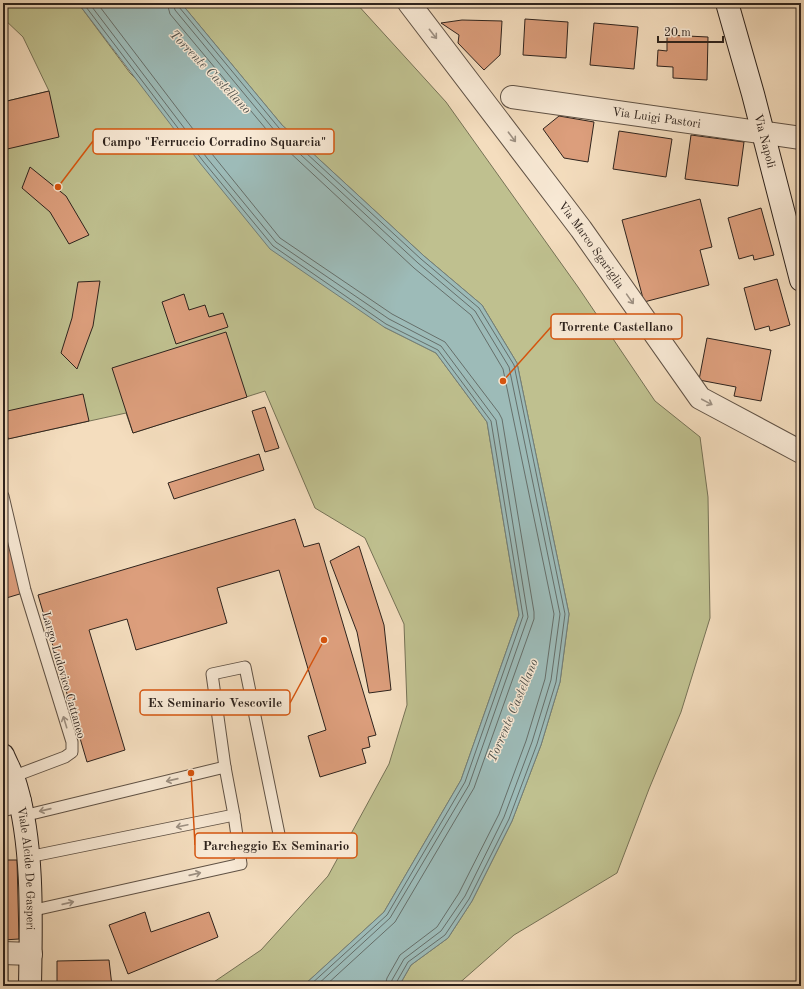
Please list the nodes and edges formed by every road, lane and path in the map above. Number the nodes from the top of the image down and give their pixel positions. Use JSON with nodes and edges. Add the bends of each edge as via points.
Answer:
{"nodes":[{"id":1,"x":409,"y":3,"type":"edge"},
{"id":2,"x":727,"y":3,"type":"edge"},
{"id":3,"x":512,"y":97,"type":"dead end"},
{"id":4,"x":763,"y":132,"type":"junction"},
{"id":5,"x":801,"y":138,"type":"edge"},
{"id":6,"x":800,"y":269,"type":"edge"},
{"id":7,"x":801,"y":452,"type":"edge"},
{"id":8,"x":3,"y":496,"type":"edge"},
{"id":9,"x":3,"y":755,"type":"edge"},
{"id":10,"x":225,"y":767,"type":"junction"},
{"id":11,"x":12,"y":777,"type":"junction"},
{"id":12,"x":15,"y":807,"type":"edge"},
{"id":13,"x":234,"y":815,"type":"junction"},
{"id":14,"x":239,"y":854,"type":"junction"},
{"id":15,"x":28,"y":857,"type":"junction"},
{"id":16,"x":30,"y":911,"type":"junction"},
{"id":17,"x":3,"y":953,"type":"edge"},
{"id":18,"x":31,"y":954,"type":"junction"},
{"id":19,"x":30,"y":986,"type":"edge"}],
"edges":[{"from":1,"to":7,"type":"street","name":"Via Marco Sgariglia","one_way":true,"via":[[581,229],[700,398]]},
{"from":2,"to":4,"type":"street","name":"Via Napoli"},
{"from":3,"to":4,"type":"street","name":"Via Luigi Pastori"},
{"from":4,"to":5,"type":"street","name":"Via Luigi Pastori"},
{"from":4,"to":6,"type":"street","name":"Via Napoli"},
{"from":11,"to":8,"type":"lane","name":"Largo Ludovico Cattaneo","one_way":true,"via":[[65,758],[72,752],[72,742],[25,590]]},
{"from":9,"to":11,"type":"street","name":"Viale Alcide De Gasperi"},
{"from":10,"to":12,"type":"lane","one_way":true},
{"from":10,"to":13,"type":"lane"},
{"from":10,"to":14,"type":"lane","via":[[212,674],[245,667],[280,839]]},
{"from":11,"to":12,"type":"street","name":"Viale Alcide De Gasperi"},
{"from":12,"to":15,"type":"street","name":"Viale Alcide De Gasperi"},
{"from":13,"to":14,"type":"lane"},
{"from":13,"to":15,"type":"lane","one_way":true},
{"from":16,"to":14,"type":"lane","one_way":true,"via":[[240,864]]},
{"from":15,"to":16,"type":"street","name":"Viale Alcide De Gasperi"},
{"from":16,"to":18,"type":"street","name":"Viale Alcide De Gasperi"},
{"from":17,"to":18,"type":"street"},
{"from":18,"to":19,"type":"street","name":"Viale Alcide De Gasperi"}]}
